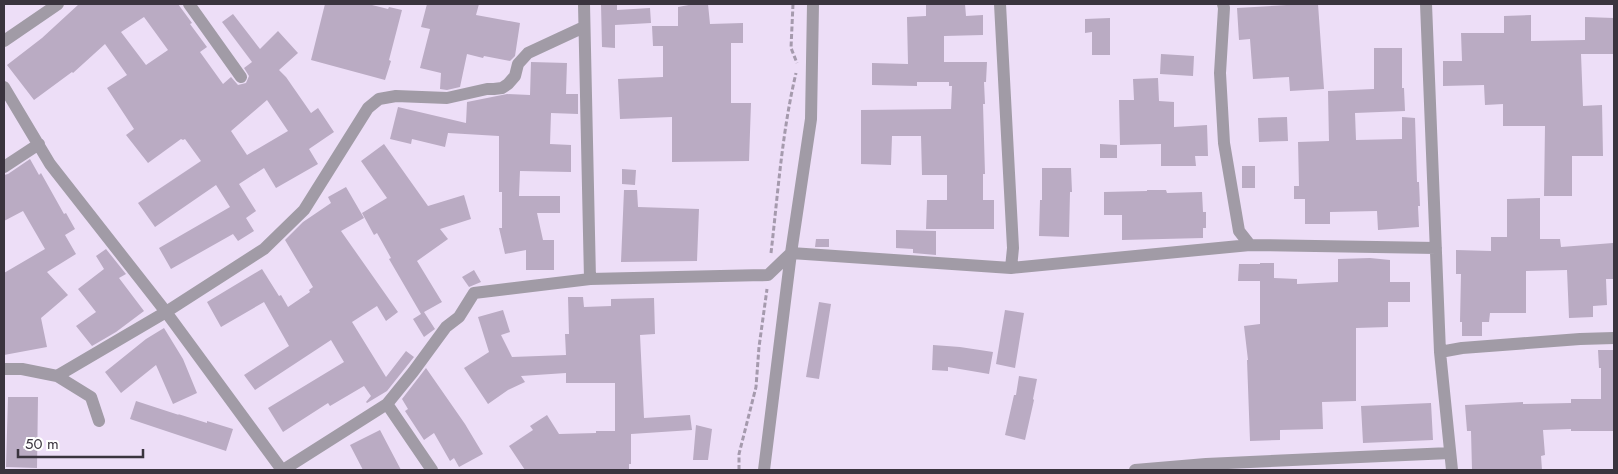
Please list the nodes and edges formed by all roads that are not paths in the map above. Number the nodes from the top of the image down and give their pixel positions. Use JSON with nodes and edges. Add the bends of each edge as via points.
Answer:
{"nodes":[{"id":1,"x":58,"y":4,"type":"edge"},
{"id":2,"x":189,"y":4,"type":"edge"},
{"id":3,"x":584,"y":4,"type":"edge"},
{"id":4,"x":812,"y":4,"type":"edge"},
{"id":5,"x":1000,"y":4,"type":"edge"},
{"id":6,"x":1222,"y":4,"type":"edge"},
{"id":7,"x":1426,"y":4,"type":"edge"},
{"id":8,"x":584,"y":27,"type":"junction"},
{"id":9,"x":4,"y":41,"type":"edge"},
{"id":10,"x":241,"y":77,"type":"dead end"},
{"id":11,"x":4,"y":87,"type":"edge"},
{"id":12,"x":39,"y":144,"type":"junction"},
{"id":13,"x":4,"y":167,"type":"edge"},
{"id":14,"x":1250,"y":245,"type":"junction"},
{"id":15,"x":1436,"y":248,"type":"junction"},
{"id":16,"x":791,"y":253,"type":"junction"},
{"id":17,"x":1011,"y":268,"type":"junction"},
{"id":18,"x":590,"y":279,"type":"junction"},
{"id":19,"x":166,"y":312,"type":"junction"},
{"id":20,"x":1614,"y":338,"type":"edge"},
{"id":21,"x":1440,"y":352,"type":"junction"},
{"id":22,"x":4,"y":369,"type":"edge"},
{"id":23,"x":57,"y":376,"type":"junction"},
{"id":24,"x":386,"y":404,"type":"junction"},
{"id":25,"x":99,"y":421,"type":"dead end"},
{"id":26,"x":1450,"y":453,"type":"junction"},
{"id":27,"x":768,"y":469,"type":"edge"},
{"id":28,"x":282,"y":470,"type":"edge"},
{"id":29,"x":432,"y":470,"type":"edge"},
{"id":30,"x":1135,"y":470,"type":"edge"},
{"id":31,"x":1452,"y":470,"type":"edge"}],
"edges":[{"from":1,"to":9,"type":"street"},
{"from":2,"to":10,"type":"street"},
{"from":3,"to":8,"type":"street"},
{"from":4,"to":16,"type":"street","via":[[811,119]]},
{"from":5,"to":17,"type":"street","via":[[1013,248]]},
{"from":6,"to":14,"type":"street","via":[[1220,73],[1224,143],[1239,231]]},
{"from":7,"to":15,"type":"street"},
{"from":8,"to":18,"type":"street"},
{"from":8,"to":19,"type":"street","via":[[528,53],[518,64],[515,76],[502,88],[447,98],[396,96],[379,99],[368,108],[304,210],[264,249]]},
{"from":11,"to":12,"type":"street"},
{"from":12,"to":13,"type":"street"},
{"from":12,"to":19,"type":"street","via":[[50,164]]},
{"from":14,"to":15,"type":"street"},
{"from":14,"to":17,"type":"street"},
{"from":15,"to":21,"type":"street"},
{"from":16,"to":17,"type":"street"},
{"from":16,"to":18,"type":"street","via":[[768,275]]},
{"from":16,"to":27,"type":"street"},
{"from":18,"to":24,"type":"street","via":[[474,293],[459,317],[446,327]]},
{"from":19,"to":23,"type":"street"},
{"from":19,"to":28,"type":"street"},
{"from":20,"to":21,"type":"street","via":[[1580,338]]},
{"from":21,"to":26,"type":"street"},
{"from":22,"to":23,"type":"street"},
{"from":23,"to":25,"type":"street","via":[[91,397]]},
{"from":24,"to":28,"type":"street"},
{"from":24,"to":29,"type":"street"},
{"from":26,"to":30,"type":"street"},
{"from":26,"to":31,"type":"street"}]}
